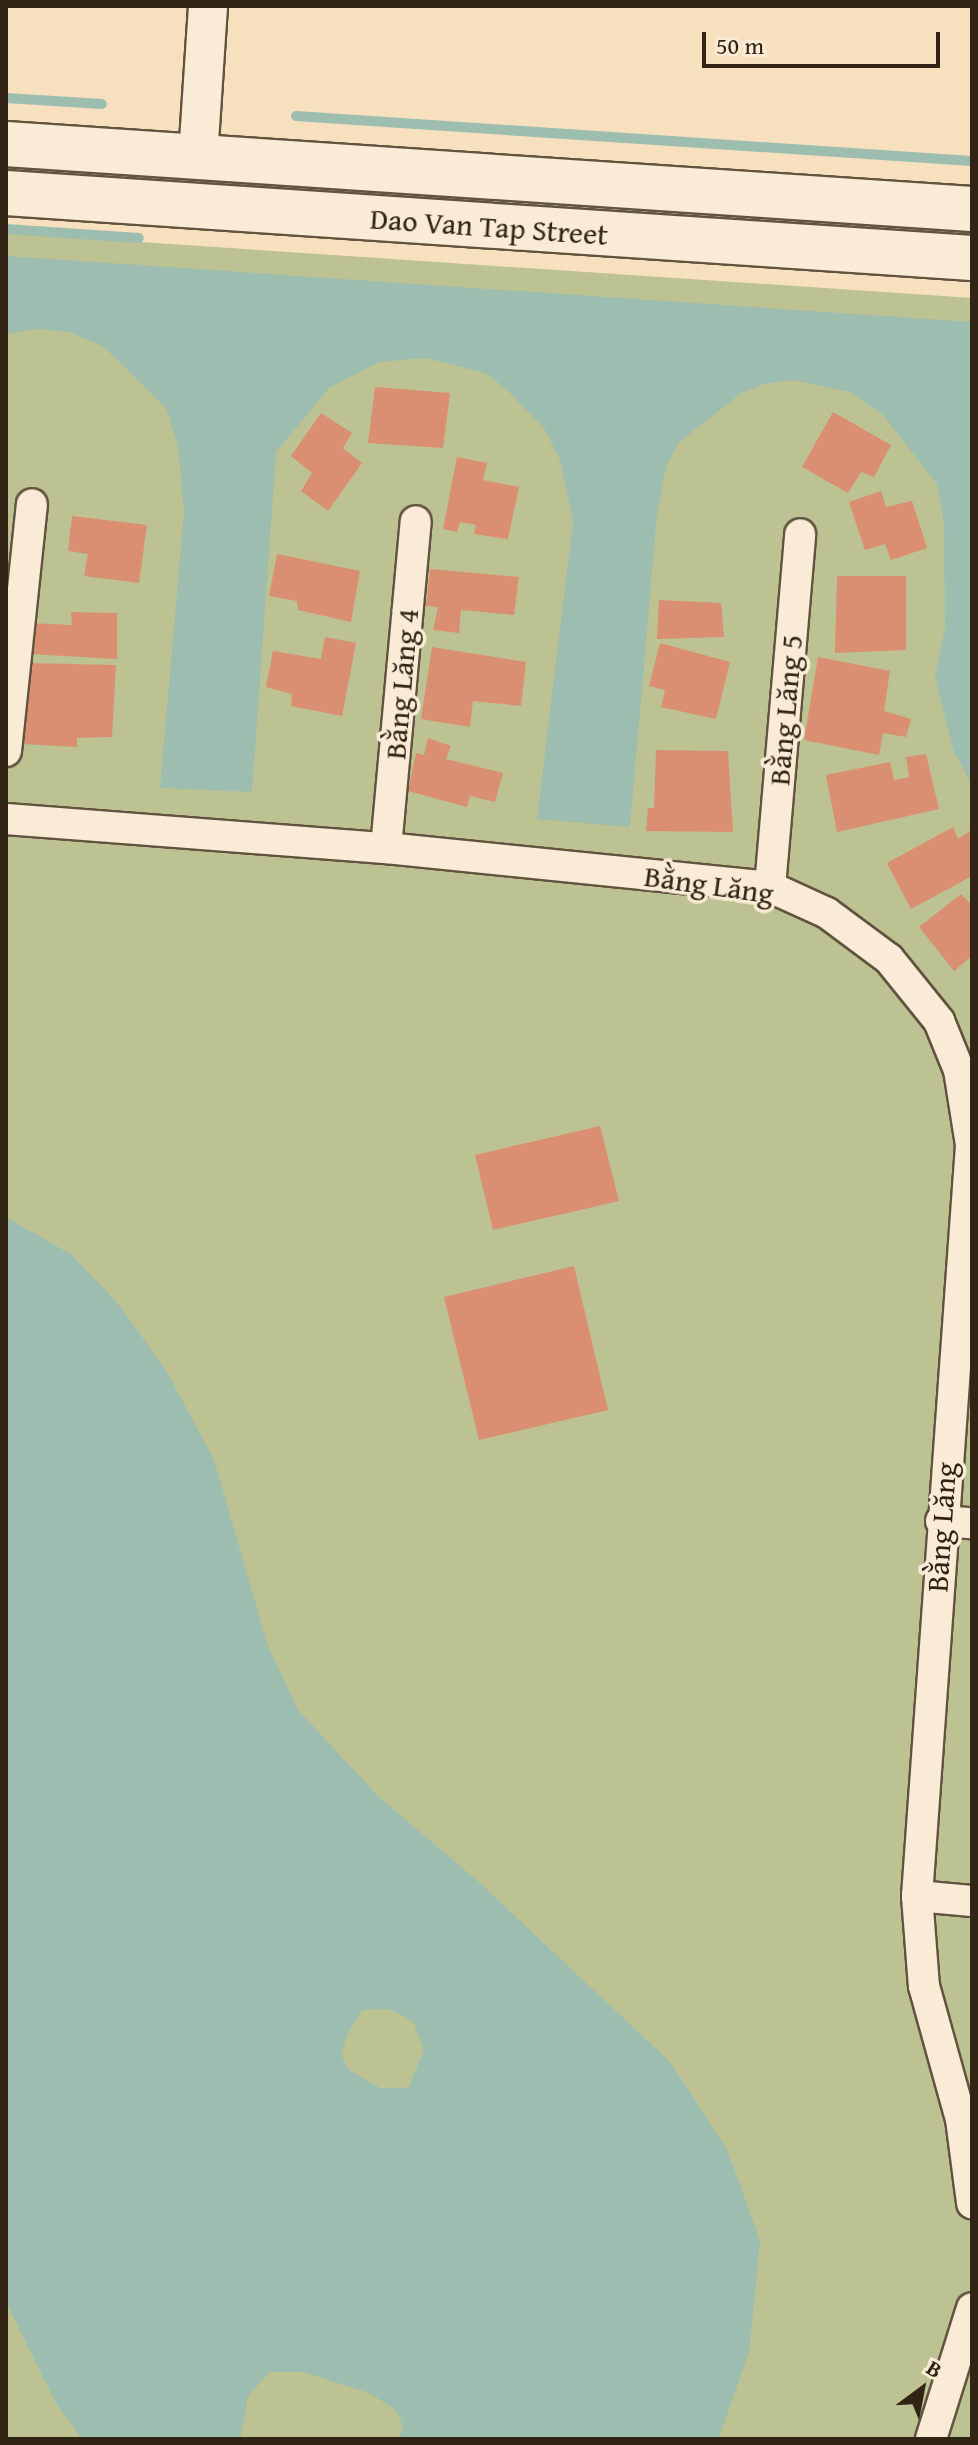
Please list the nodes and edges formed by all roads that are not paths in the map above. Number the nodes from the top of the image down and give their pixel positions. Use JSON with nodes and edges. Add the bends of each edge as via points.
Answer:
{"nodes":[{"id":1,"x":208,"y":6,"type":"edge"},
{"id":2,"x":6,"y":144,"type":"edge"},
{"id":3,"x":198,"y":157,"type":"junction"},
{"id":4,"x":6,"y":193,"type":"edge"},
{"id":5,"x":972,"y":209,"type":"edge"},
{"id":6,"x":972,"y":258,"type":"edge"},
{"id":7,"x":32,"y":504,"type":"dead end"},
{"id":8,"x":416,"y":521,"type":"dead end"},
{"id":9,"x":800,"y":534,"type":"dead end"},
{"id":10,"x":6,"y":751,"type":"edge"},
{"id":11,"x":6,"y":819,"type":"edge"},
{"id":12,"x":386,"y":848,"type":"junction"},
{"id":13,"x":770,"y":887,"type":"junction"},
{"id":14,"x":970,"y":1129,"type":"edge"},
{"id":15,"x":970,"y":1172,"type":"edge"},
{"id":16,"x":941,"y":1521,"type":"junction"},
{"id":17,"x":972,"y":1523,"type":"edge"},
{"id":18,"x":917,"y":1896,"type":"junction"},
{"id":19,"x":972,"y":1901,"type":"edge"},
{"id":20,"x":972,"y":2203,"type":"edge"},
{"id":21,"x":972,"y":2308,"type":"edge"},
{"id":22,"x":931,"y":2439,"type":"edge"}],
"edges":[{"from":1,"to":3,"type":"street"},
{"from":2,"to":3,"type":"main road","name":"Dao Van Tap Street"},
{"from":3,"to":5,"type":"main road","name":"Dao Van Tap Street"},
{"from":4,"to":6,"type":"main road","name":"Dao Van Tap Street"},
{"from":7,"to":10,"type":"street"},
{"from":8,"to":12,"type":"street","name":"Bằng Lăng 4"},
{"from":9,"to":13,"type":"street","name":"Bằng Lăng 5"},
{"from":11,"to":12,"type":"street","name":"Bằng Lăng"},
{"from":12,"to":13,"type":"street","name":"Bằng Lăng"},
{"from":13,"to":14,"type":"street","name":"Bằng Lăng","via":[[827,913],[897,969],[939,1021],[959,1070]]},
{"from":14,"to":15,"type":"street","name":"Bằng Lăng"},
{"from":15,"to":16,"type":"street","name":"Bằng Lăng"},
{"from":16,"to":17,"type":"street"},
{"from":16,"to":18,"type":"street","name":"Bằng Lăng"},
{"from":18,"to":19,"type":"street"},
{"from":18,"to":20,"type":"street","name":"Bằng Lăng","via":[[924,1986],[961,2119]]},
{"from":21,"to":22,"type":"street"}]}
